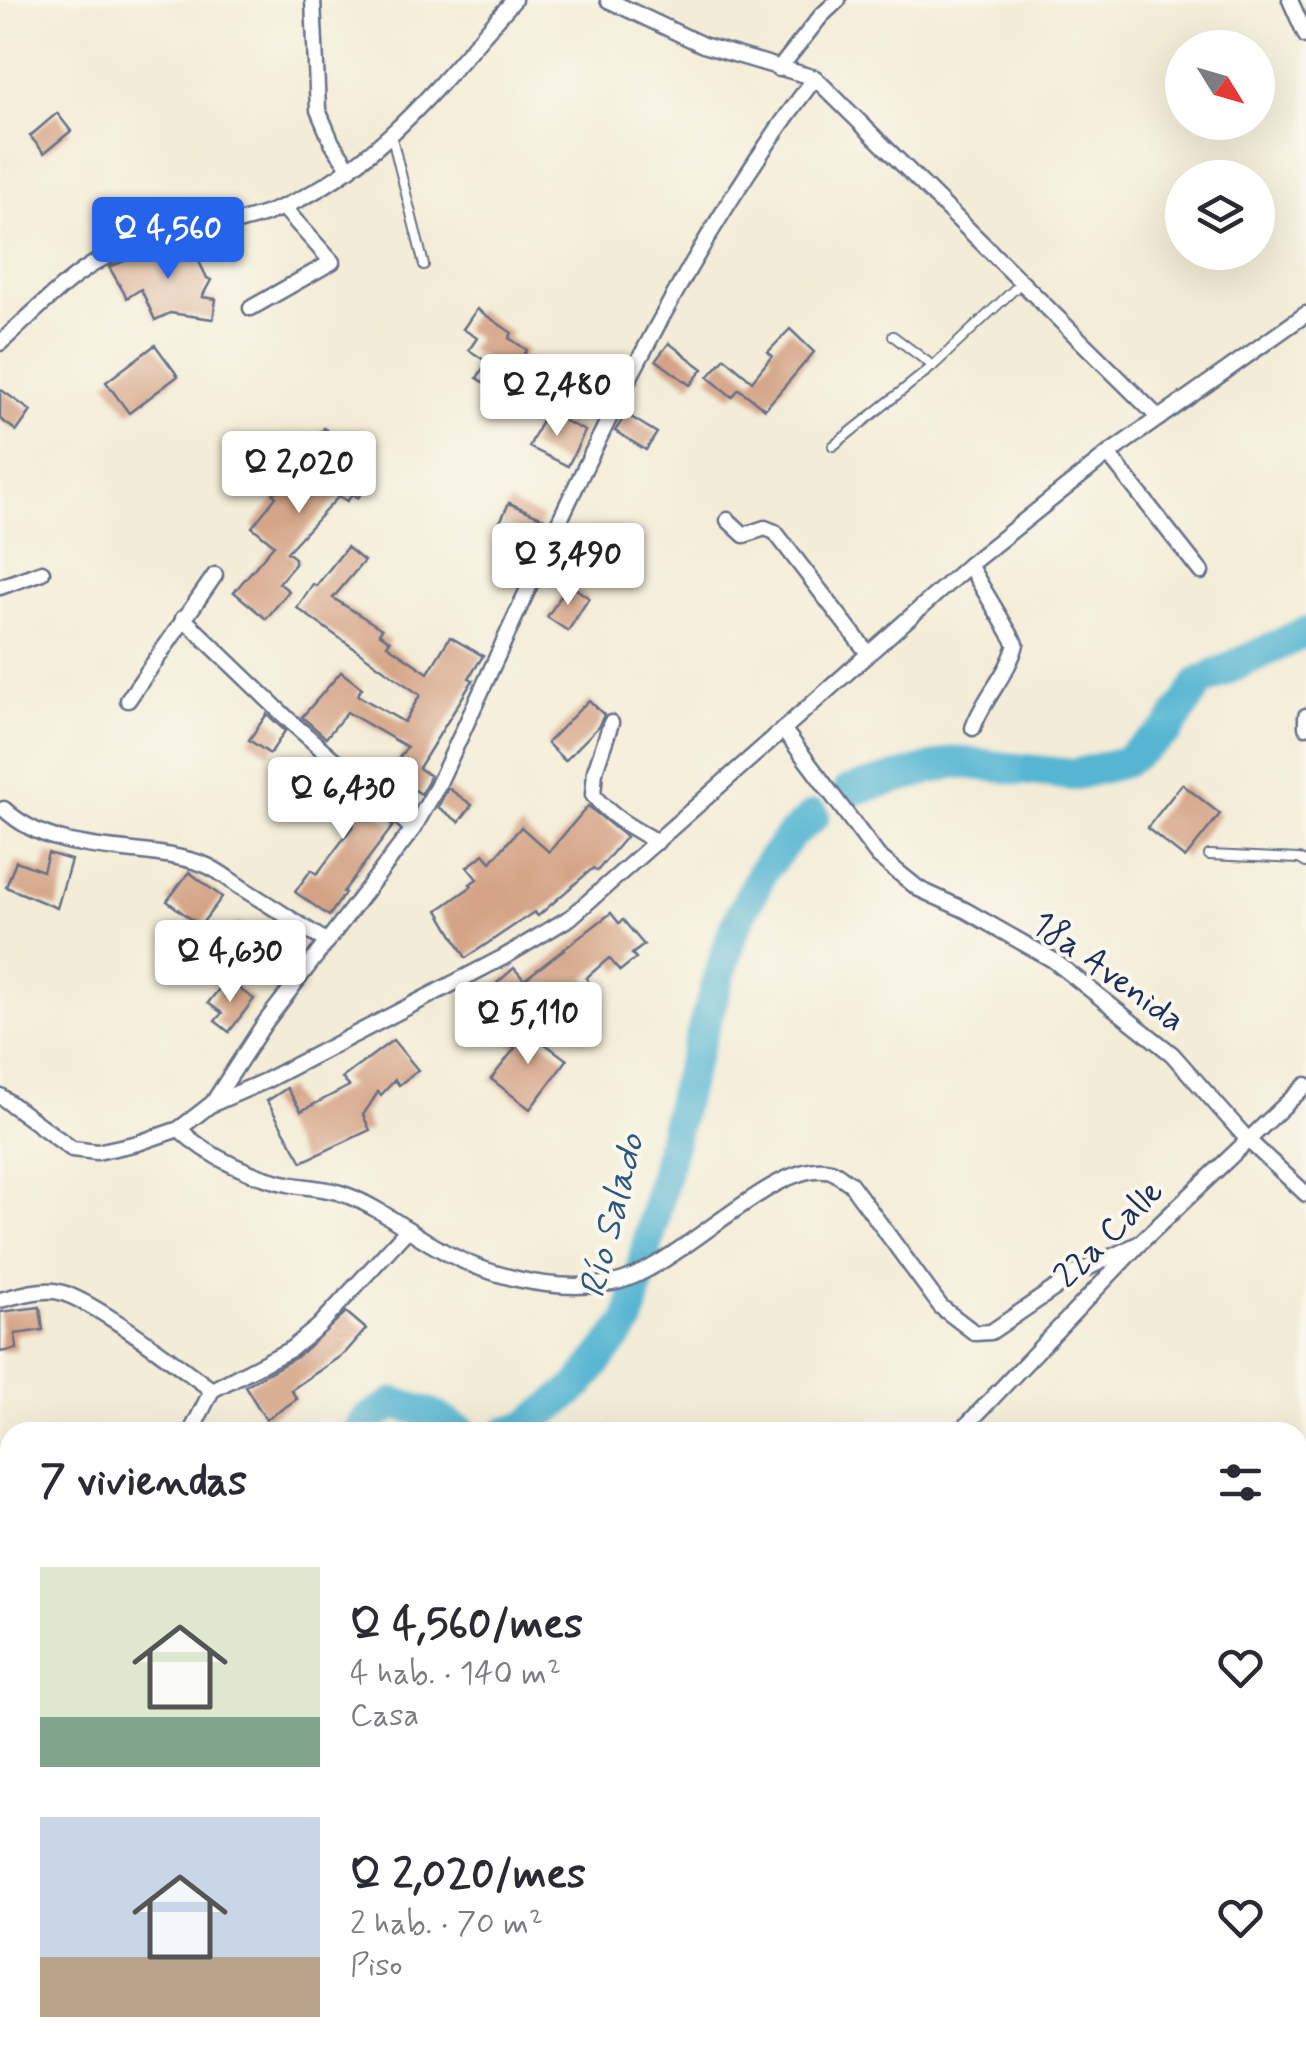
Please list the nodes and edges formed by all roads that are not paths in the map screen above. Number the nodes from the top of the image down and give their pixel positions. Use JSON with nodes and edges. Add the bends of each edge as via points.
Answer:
{"nodes":[{"id":1,"x":313,"y":0,"type":"edge"},
{"id":2,"x":514,"y":0,"type":"edge"},
{"id":3,"x":608,"y":0,"type":"edge"},
{"id":4,"x":838,"y":0,"type":"edge"},
{"id":5,"x":1290,"y":0,"type":"edge"},
{"id":6,"x":1306,"y":36,"type":"edge"},
{"id":7,"x":779,"y":69,"type":"junction"},
{"id":8,"x":815,"y":78,"type":"junction"},
{"id":9,"x":391,"y":134,"type":"junction"},
{"id":10,"x":350,"y":168,"type":"junction"},
{"id":11,"x":282,"y":208,"type":"junction"},
{"id":12,"x":424,"y":265,"type":"dead end"},
{"id":13,"x":1022,"y":282,"type":"junction"},
{"id":14,"x":251,"y":308,"type":"dead end"},
{"id":15,"x":1306,"y":314,"type":"edge"},
{"id":16,"x":893,"y":336,"type":"dead end"},
{"id":17,"x":0,"y":342,"type":"edge"},
{"id":18,"x":932,"y":366,"type":"junction"},
{"id":19,"x":1159,"y":418,"type":"junction"},
{"id":20,"x":833,"y":446,"type":"dead end"},
{"id":21,"x":1108,"y":454,"type":"junction"},
{"id":22,"x":728,"y":520,"type":"dead end"},
{"id":23,"x":968,"y":565,"type":"junction"},
{"id":24,"x":42,"y":572,"type":"dead end"},
{"id":25,"x":1201,"y":572,"type":"dead end"},
{"id":26,"x":215,"y":575,"type":"dead end"},
{"id":27,"x":0,"y":587,"type":"edge"},
{"id":28,"x":183,"y":618,"type":"junction"},
{"id":29,"x":867,"y":652,"type":"junction"},
{"id":30,"x":128,"y":700,"type":"dead end"},
{"id":31,"x":1306,"y":716,"type":"edge"},
{"id":32,"x":611,"y":723,"type":"dead end"},
{"id":33,"x":1306,"y":727,"type":"edge"},
{"id":34,"x":973,"y":728,"type":"dead end"},
{"id":35,"x":783,"y":729,"type":"junction"},
{"id":36,"x":4,"y":809,"type":"dead end"},
{"id":37,"x":413,"y":829,"type":"junction"},
{"id":38,"x":657,"y":842,"type":"junction"},
{"id":39,"x":1209,"y":855,"type":"dead end"},
{"id":40,"x":1306,"y":863,"type":"edge"},
{"id":41,"x":327,"y":942,"type":"junction"},
{"id":42,"x":236,"y":1070,"type":"junction"},
{"id":43,"x":256,"y":1085,"type":"junction"},
{"id":44,"x":1306,"y":1085,"type":"edge"},
{"id":45,"x":0,"y":1096,"type":"edge"},
{"id":46,"x":210,"y":1105,"type":"junction"},
{"id":47,"x":179,"y":1129,"type":"junction"},
{"id":48,"x":1248,"y":1140,"type":"junction"},
{"id":49,"x":1306,"y":1194,"type":"edge"},
{"id":50,"x":408,"y":1229,"type":"junction"},
{"id":51,"x":1140,"y":1243,"type":"junction"},
{"id":52,"x":0,"y":1300,"type":"edge"},
{"id":53,"x":212,"y":1390,"type":"junction"},
{"id":54,"x":196,"y":1422,"type":"edge"},
{"id":55,"x":970,"y":1422,"type":"edge"}],
"edges":[{"from":1,"to":10,"type":"street","via":[[318,110]]},
{"from":2,"to":9,"type":"street"},
{"from":3,"to":7,"type":"street","via":[[703,46]]},
{"from":4,"to":7,"type":"street"},
{"from":5,"to":6,"type":"street"},
{"from":7,"to":8,"type":"street"},
{"from":8,"to":13,"type":"street"},
{"from":8,"to":37,"type":"street","via":[[688,272],[586,464]]},
{"from":9,"to":10,"type":"street"},
{"from":9,"to":12,"type":"lane"},
{"from":10,"to":11,"type":"street"},
{"from":11,"to":14,"type":"street","via":[[332,262]]},
{"from":11,"to":17,"type":"street","via":[[124,248],[74,278]]},
{"from":13,"to":18,"type":"lane"},
{"from":13,"to":19,"type":"street"},
{"from":15,"to":19,"type":"street"},
{"from":16,"to":18,"type":"lane"},
{"from":18,"to":20,"type":"lane"},
{"from":19,"to":21,"type":"street"},
{"from":21,"to":23,"type":"street"},
{"from":21,"to":25,"type":"street"},
{"from":22,"to":29,"type":"street","via":[[744,535],[775,532]]},
{"from":23,"to":29,"type":"street"},
{"from":23,"to":34,"type":"street","via":[[1016,644]]},
{"from":24,"to":27,"type":"street"},
{"from":26,"to":28,"type":"street"},
{"from":28,"to":30,"type":"street"},
{"from":28,"to":37,"type":"street"},
{"from":29,"to":35,"type":"street"},
{"from":31,"to":33,"type":"street"},
{"from":32,"to":38,"type":"street","via":[[593,795],[620,822]]},
{"from":35,"to":38,"type":"street"},
{"from":35,"to":48,"type":"street","name":"18a Avenida","via":[[878,856],[919,890],[1053,960],[1172,1054]]},
{"from":36,"to":41,"type":"street","via":[[16,820],[85,844],[208,866]]},
{"from":37,"to":41,"type":"street"},
{"from":38,"to":43,"type":"street","via":[[571,916]]},
{"from":39,"to":40,"type":"lane"},
{"from":41,"to":42,"type":"street"},
{"from":42,"to":43,"type":"street","via":[[240,1082]]},
{"from":42,"to":46,"type":"street"},
{"from":43,"to":46,"type":"street"},
{"from":44,"to":48,"type":"street","name":"22a Calle"},
{"from":45,"to":47,"type":"street","via":[[72,1148],[97,1152]]},
{"from":46,"to":47,"type":"street"},
{"from":47,"to":50,"type":"street","via":[[253,1174],[348,1195]]},
{"from":48,"to":49,"type":"street","name":"18a Avenida"},
{"from":48,"to":51,"type":"street","name":"22a Calle"},
{"from":50,"to":51,"type":"street","via":[[480,1269],[580,1287],[618,1282],[771,1187],[810,1170],[832,1172],[850,1184],[941,1306],[976,1333],[992,1332],[1068,1278]]},
{"from":50,"to":53,"type":"street","via":[[291,1350]]},
{"from":51,"to":55,"type":"street","name":"22a Calle"},
{"from":52,"to":53,"type":"street","via":[[54,1291],[73,1298]]},
{"from":53,"to":54,"type":"street"}]}
